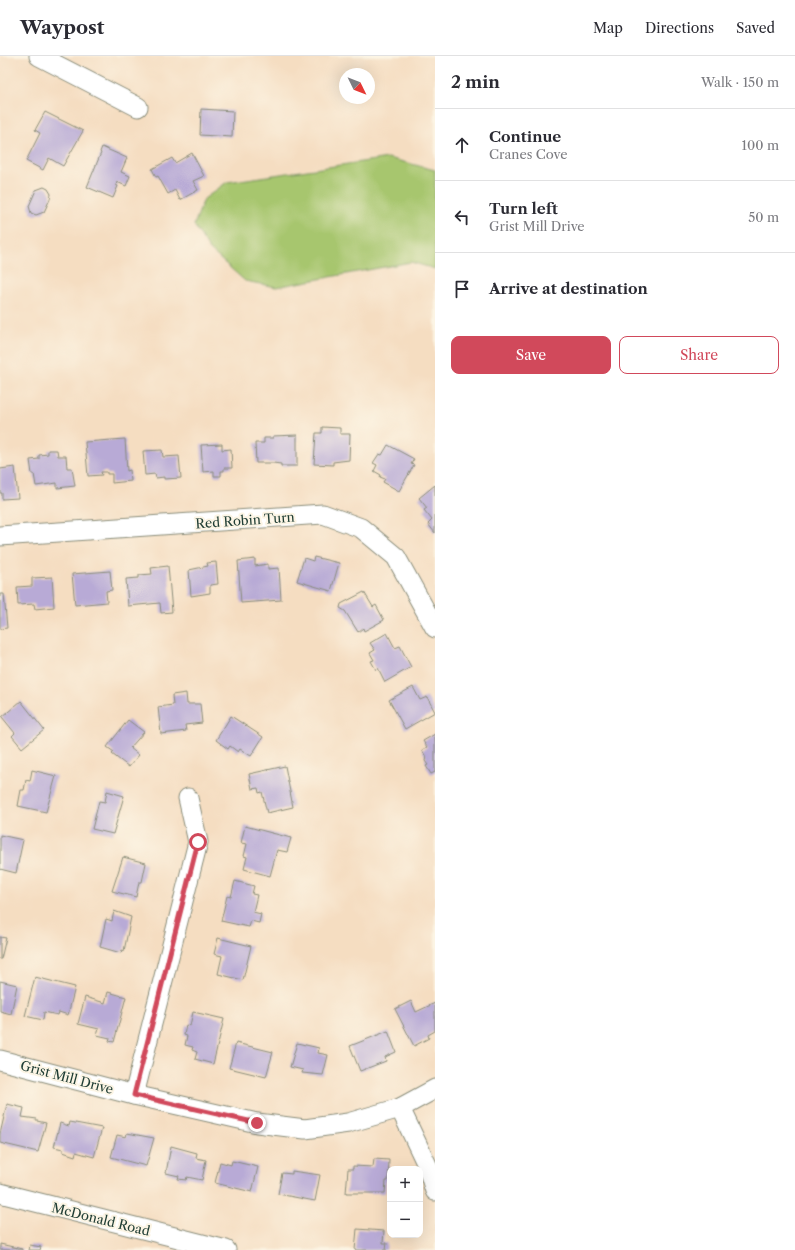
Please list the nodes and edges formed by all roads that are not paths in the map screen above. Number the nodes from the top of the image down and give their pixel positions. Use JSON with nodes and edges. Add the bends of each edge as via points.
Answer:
{"nodes":[{"id":1,"x":40,"y":56,"type":"edge"},
{"id":2,"x":138,"y":107,"type":"dead end"},
{"id":3,"x":0,"y":536,"type":"edge"},
{"id":4,"x":435,"y":628,"type":"edge"},
{"id":5,"x":188,"y":798,"type":"dead end"},
{"id":6,"x":0,"y":1060,"type":"edge"},
{"id":7,"x":435,"y":1089,"type":"edge"},
{"id":8,"x":134,"y":1095,"type":"junction"},
{"id":9,"x":400,"y":1108,"type":"junction"},
{"id":10,"x":435,"y":1191,"type":"edge"},
{"id":11,"x":0,"y":1193,"type":"edge"},
{"id":12,"x":226,"y":1250,"type":"edge"}],
"edges":[{"from":1,"to":2,"type":"street"},
{"from":3,"to":4,"type":"street","name":"Red Robin Turn","via":[[323,514],[361,528],[396,557]]},
{"from":5,"to":8,"type":"street","via":[[198,842]]},
{"from":6,"to":8,"type":"street","name":"Grist Mill Drive"},
{"from":7,"to":9,"type":"street","name":"Grist Mill Drive"},
{"from":8,"to":9,"type":"street","name":"Grist Mill Drive","via":[[257,1123],[305,1129],[348,1123]]},
{"from":9,"to":10,"type":"street","via":[[427,1165]]},
{"from":11,"to":12,"type":"street","name":"McDonald Road"}]}
